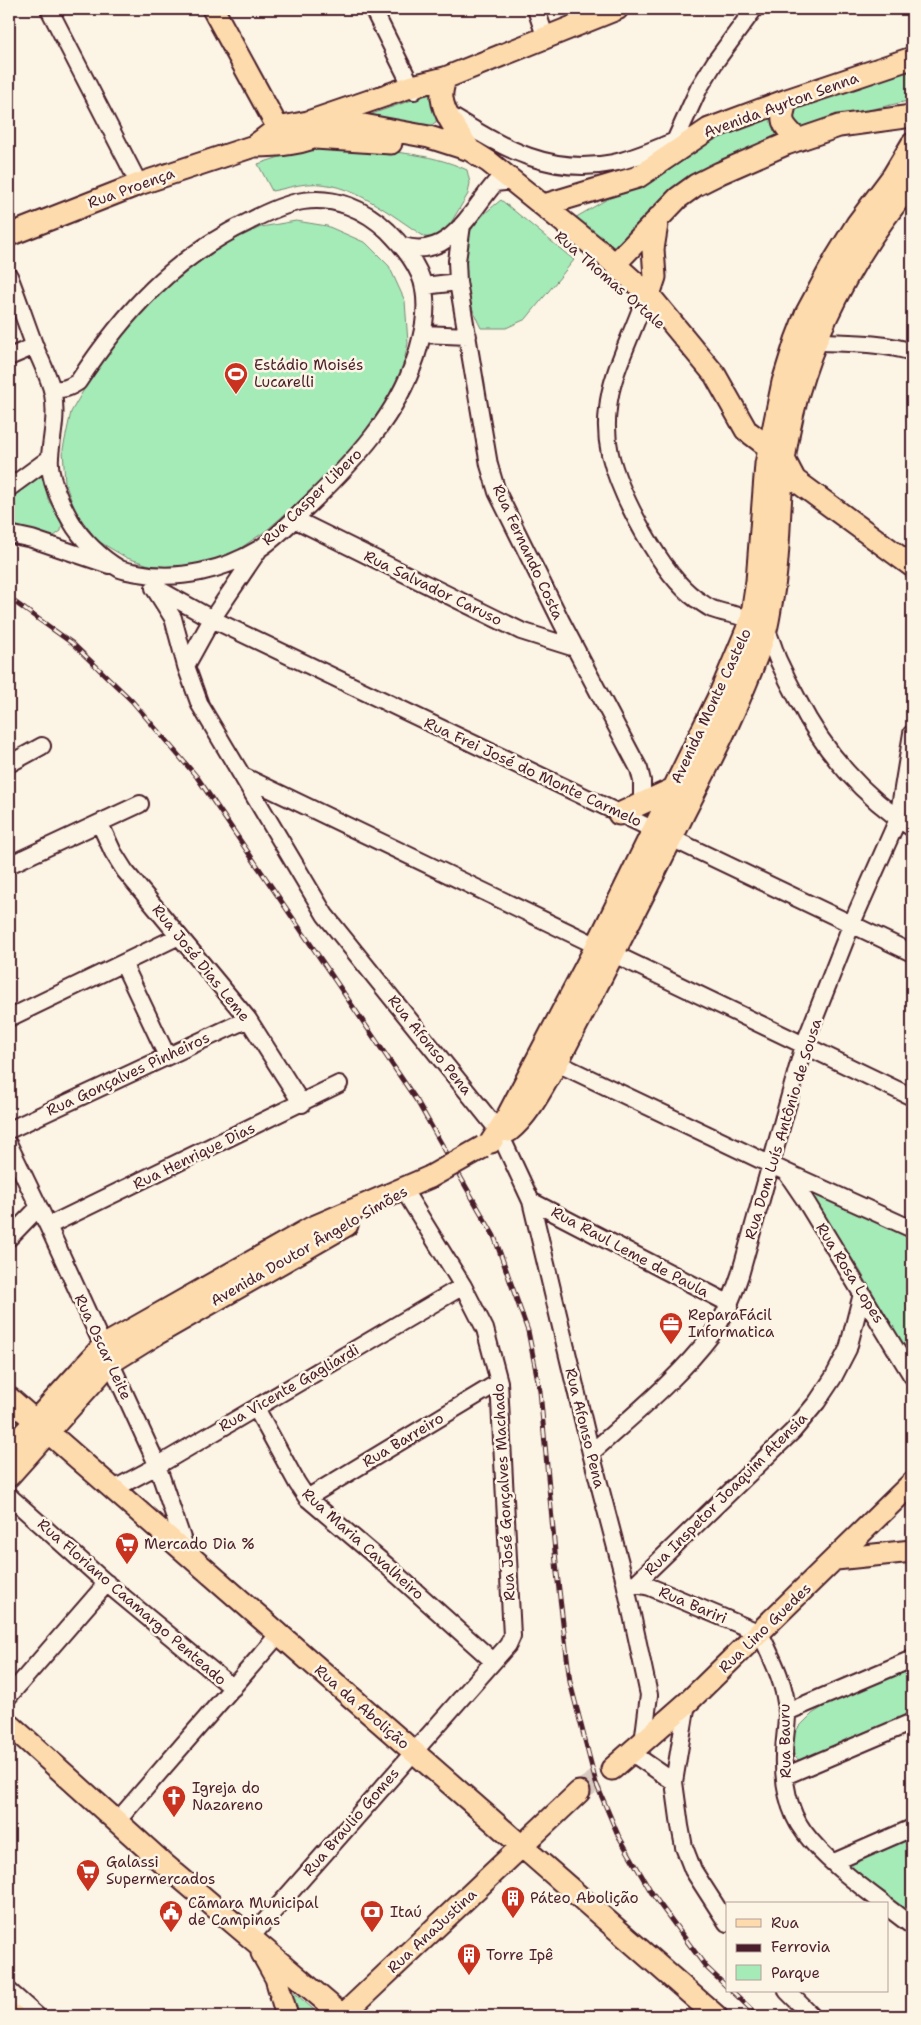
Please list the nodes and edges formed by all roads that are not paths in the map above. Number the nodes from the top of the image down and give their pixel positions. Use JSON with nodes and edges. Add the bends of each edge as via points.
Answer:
{"nodes":[{"id":1,"x":49,"y":9,"type":"edge"},
{"id":2,"x":213,"y":9,"type":"edge"},
{"id":3,"x":373,"y":9,"type":"edge"},
{"id":4,"x":536,"y":9,"type":"edge"},
{"id":5,"x":618,"y":9,"type":"edge"},
{"id":6,"x":754,"y":9,"type":"edge"},
{"id":7,"x":545,"y":36,"type":"junction"},
{"id":8,"x":912,"y":58,"type":"edge"},
{"id":9,"x":445,"y":78,"type":"junction"},
{"id":10,"x":417,"y":88,"type":"junction"},
{"id":11,"x":787,"y":100,"type":"junction"},
{"id":12,"x":448,"y":114,"type":"junction"},
{"id":13,"x":912,"y":116,"type":"edge"},
{"id":14,"x":877,"y":121,"type":"junction"},
{"id":15,"x":346,"y":122,"type":"junction"},
{"id":16,"x":278,"y":128,"type":"junction"},
{"id":17,"x":312,"y":130,"type":"junction"},
{"id":18,"x":427,"y":136,"type":"junction"},
{"id":19,"x":798,"y":140,"type":"junction"},
{"id":20,"x":676,"y":145,"type":"junction"},
{"id":21,"x":912,"y":145,"type":"edge"},
{"id":22,"x":254,"y":146,"type":"junction"},
{"id":23,"x":470,"y":150,"type":"junction"},
{"id":24,"x":504,"y":182,"type":"junction"},
{"id":25,"x":912,"y":183,"type":"edge"},
{"id":26,"x":139,"y":184,"type":"junction"},
{"id":27,"x":544,"y":205,"type":"junction"},
{"id":28,"x":658,"y":218,"type":"junction"},
{"id":29,"x":462,"y":225,"type":"junction"},
{"id":30,"x":9,"y":235,"type":"edge"},
{"id":31,"x":403,"y":246,"type":"junction"},
{"id":32,"x":615,"y":264,"type":"junction"},
{"id":33,"x":9,"y":276,"type":"edge"},
{"id":34,"x":458,"y":282,"type":"junction"},
{"id":35,"x":424,"y":286,"type":"junction"},
{"id":36,"x":645,"y":300,"type":"junction"},
{"id":37,"x":423,"y":334,"type":"junction"},
{"id":38,"x":468,"y":336,"type":"junction"},
{"id":39,"x":806,"y":341,"type":"junction"},
{"id":40,"x":35,"y":346,"type":"junction"},
{"id":41,"x":912,"y":352,"type":"edge"},
{"id":42,"x":9,"y":357,"type":"edge"},
{"id":43,"x":52,"y":389,"type":"junction"},
{"id":44,"x":776,"y":454,"type":"junction"},
{"id":45,"x":50,"y":458,"type":"junction"},
{"id":46,"x":780,"y":479,"type":"junction"},
{"id":47,"x":9,"y":488,"type":"edge"},
{"id":48,"x":294,"y":519,"type":"junction"},
{"id":49,"x":9,"y":534,"type":"edge"},
{"id":50,"x":260,"y":548,"type":"junction"},
{"id":51,"x":912,"y":566,"type":"edge"},
{"id":52,"x":122,"y":570,"type":"junction"},
{"id":53,"x":154,"y":588,"type":"junction"},
{"id":54,"x":212,"y":619,"type":"junction"},
{"id":55,"x":758,"y":625,"type":"junction"},
{"id":56,"x":575,"y":648,"type":"junction"},
{"id":57,"x":186,"y":666,"type":"junction"},
{"id":58,"x":912,"y":733,"type":"edge"},
{"id":59,"x":42,"y":746,"type":"dead end"},
{"id":60,"x":9,"y":764,"type":"edge"},
{"id":61,"x":244,"y":776,"type":"junction"},
{"id":62,"x":674,"y":789,"type":"junction"},
{"id":63,"x":140,"y":804,"type":"dead end"},
{"id":64,"x":642,"y":804,"type":"junction"},
{"id":65,"x":619,"y":814,"type":"junction"},
{"id":66,"x":100,"y":824,"type":"junction"},
{"id":67,"x":905,"y":824,"type":"edge"},
{"id":68,"x":663,"y":833,"type":"junction"},
{"id":69,"x":9,"y":865,"type":"edge"},
{"id":70,"x":852,"y":923,"type":"junction"},
{"id":71,"x":179,"y":936,"type":"junction"},
{"id":72,"x":605,"y":949,"type":"junction"},
{"id":73,"x":912,"y":953,"type":"edge"},
{"id":74,"x":123,"y":963,"type":"junction"},
{"id":75,"x":9,"y":1018,"type":"edge"},
{"id":76,"x":248,"y":1019,"type":"junction"},
{"id":77,"x":804,"y":1046,"type":"junction"},
{"id":78,"x":167,"y":1056,"type":"junction"},
{"id":79,"x":557,"y":1063,"type":"junction"},
{"id":80,"x":339,"y":1084,"type":"dead end"},
{"id":81,"x":912,"y":1097,"type":"edge"},
{"id":82,"x":302,"y":1104,"type":"junction"},
{"id":83,"x":9,"y":1130,"type":"edge"},
{"id":84,"x":494,"y":1139,"type":"junction"},
{"id":85,"x":9,"y":1145,"type":"edge"},
{"id":86,"x":771,"y":1165,"type":"junction"},
{"id":87,"x":786,"y":1172,"type":"junction"},
{"id":88,"x":414,"y":1185,"type":"junction"},
{"id":89,"x":531,"y":1200,"type":"junction"},
{"id":90,"x":39,"y":1207,"type":"junction"},
{"id":91,"x":48,"y":1226,"type":"junction"},
{"id":92,"x":912,"y":1229,"type":"edge"},
{"id":93,"x":9,"y":1238,"type":"edge"},
{"id":94,"x":463,"y":1286,"type":"junction"},
{"id":95,"x":862,"y":1294,"type":"junction"},
{"id":96,"x":730,"y":1304,"type":"junction"},
{"id":97,"x":106,"y":1354,"type":"junction"},
{"id":98,"x":912,"y":1376,"type":"edge"},
{"id":99,"x":500,"y":1382,"type":"junction"},
{"id":100,"x":9,"y":1398,"type":"edge"},
{"id":101,"x":256,"y":1408,"type":"junction"},
{"id":102,"x":42,"y":1426,"type":"junction"},
{"id":103,"x":9,"y":1450,"type":"edge"},
{"id":104,"x":591,"y":1453,"type":"junction"},
{"id":105,"x":157,"y":1466,"type":"junction"},
{"id":106,"x":9,"y":1476,"type":"edge"},
{"id":107,"x":912,"y":1483,"type":"edge"},
{"id":108,"x":114,"y":1489,"type":"junction"},
{"id":109,"x":9,"y":1496,"type":"edge"},
{"id":110,"x":308,"y":1498,"type":"junction"},
{"id":111,"x":878,"y":1517,"type":"junction"},
{"id":112,"x":912,"y":1551,"type":"edge"},
{"id":113,"x":186,"y":1553,"type":"junction"},
{"id":114,"x":880,"y":1554,"type":"junction"},
{"id":115,"x":836,"y":1559,"type":"junction"},
{"id":116,"x":107,"y":1583,"type":"junction"},
{"id":117,"x":630,"y":1583,"type":"junction"},
{"id":118,"x":279,"y":1634,"type":"junction"},
{"id":119,"x":760,"y":1634,"type":"junction"},
{"id":120,"x":510,"y":1640,"type":"joint"},
{"id":121,"x":912,"y":1659,"type":"edge"},
{"id":122,"x":493,"y":1661,"type":"junction"},
{"id":123,"x":233,"y":1688,"type":"junction"},
{"id":124,"x":649,"y":1695,"type":"junction"},
{"id":125,"x":9,"y":1696,"type":"edge"},
{"id":126,"x":687,"y":1703,"type":"junction"},
{"id":127,"x":787,"y":1712,"type":"junction"},
{"id":128,"x":670,"y":1719,"type":"junction"},
{"id":129,"x":912,"y":1722,"type":"edge"},
{"id":130,"x":9,"y":1724,"type":"edge"},
{"id":131,"x":637,"y":1748,"type":"junction"},
{"id":132,"x":412,"y":1752,"type":"junction"},
{"id":133,"x":612,"y":1768,"type":"tunnel mouth"},
{"id":134,"x":784,"y":1776,"type":"junction"},
{"id":135,"x":674,"y":1782,"type":"junction"},
{"id":136,"x":579,"y":1792,"type":"tunnel mouth"},
{"id":137,"x":118,"y":1820,"type":"junction"},
{"id":138,"x":912,"y":1828,"type":"edge"},
{"id":139,"x":522,"y":1846,"type":"junction"},
{"id":140,"x":834,"y":1862,"type":"junction"},
{"id":141,"x":882,"y":1902,"type":"edge"},
{"id":142,"x":888,"y":1907,"type":"edge"},
{"id":143,"x":726,"y":1921,"type":"edge"},
{"id":144,"x":912,"y":1926,"type":"edge"},
{"id":145,"x":254,"y":1939,"type":"junction"},
{"id":146,"x":9,"y":1992,"type":"edge"},
{"id":147,"x":788,"y":1992,"type":"edge"},
{"id":148,"x":9,"y":2014,"type":"edge"},
{"id":149,"x":14,"y":2016,"type":"edge"},
{"id":150,"x":37,"y":2016,"type":"edge"},
{"id":151,"x":287,"y":2016,"type":"edge"},
{"id":152,"x":342,"y":2016,"type":"edge"},
{"id":153,"x":716,"y":2016,"type":"edge"},
{"id":154,"x":812,"y":2016,"type":"edge"}],
"edges":[{"from":1,"to":26,"type":"street"},
{"from":2,"to":16,"type":"main road"},
{"from":3,"to":10,"type":"street"},
{"from":4,"to":7,"type":"street"},
{"from":5,"to":7,"type":"main road","name":"Rua Proença"},
{"from":6,"to":20,"type":"street","via":[[699,88]]},
{"from":7,"to":9,"type":"main road","name":"Rua Proença"},
{"from":8,"to":11,"type":"main road","name":"Avenida Ayrton Senna"},
{"from":9,"to":10,"type":"main road","name":"Rua Proença"},
{"from":9,"to":12,"type":"main road","via":[[442,96]]},
{"from":10,"to":15,"type":"main road","name":"Rua Proença"},
{"from":10,"to":17,"type":"main road","name":"Rua Proença"},
{"from":11,"to":19,"type":"main road","via":[[782,120]]},
{"from":11,"to":20,"type":"main road","name":"Avenida Ayrton Senna"},
{"from":12,"to":18,"type":"main road"},
{"from":12,"to":20,"type":"street","via":[[500,146],[564,166],[615,163]]},
{"from":12,"to":23,"type":"main road"},
{"from":13,"to":14,"type":"main road"},
{"from":14,"to":19,"type":"main road","via":[[839,126]]},
{"from":14,"to":21,"type":"main road"},
{"from":15,"to":17,"type":"main road","name":"Rua Proença","via":[[336,120]]},
{"from":15,"to":18,"type":"main road","name":"Rua Thomas Ortale"},
{"from":16,"to":17,"type":"main road","name":"Rua Proença"},
{"from":16,"to":22,"type":"main road","name":"Rua Proença"},
{"from":17,"to":22,"type":"main road","name":"Rua Proença","via":[[278,146]]},
{"from":17,"to":24,"type":"main road","name":"Rua Thomas Ortale","via":[[422,148],[462,159]]},
{"from":18,"to":23,"type":"main road","name":"Rua Thomas Ortale"},
{"from":19,"to":28,"type":"main road","via":[[696,185]]},
{"from":20,"to":27,"type":"main road","name":"Avenida Ayrton Senna","via":[[638,177]]},
{"from":21,"to":39,"type":"main road","name":"Avenida Monte Castelo","via":[[836,258],[806,314]]},
{"from":22,"to":26,"type":"main road","name":"Rua Proença"},
{"from":23,"to":24,"type":"main road","name":"Rua Thomas Ortale"},
{"from":24,"to":27,"type":"main road","name":"Rua Thomas Ortale"},
{"from":24,"to":29,"type":"street","name":"Rua Fernando Costa"},
{"from":24,"to":36,"type":"main road","name":"Rua Thomas Ortale","via":[[580,252]]},
{"from":25,"to":39,"type":"main road","name":"Avenida Monte Castelo","via":[[863,250]]},
{"from":26,"to":30,"type":"main road","name":"Rua Proença"},
{"from":27,"to":32,"type":"main road","name":"Rua Thomas Ortale"},
{"from":28,"to":32,"type":"main road"},
{"from":28,"to":36,"type":"main road","via":[[655,277]]},
{"from":29,"to":31,"type":"street","name":"Rua Fernando Costa","via":[[437,246],[423,249]]},
{"from":29,"to":34,"type":"street","name":"Rua Fernando Costa"},
{"from":31,"to":35,"type":"street","name":"Rua Casper Libero"},
{"from":31,"to":43,"type":"street","name":"Rua Casper Libero","via":[[361,210],[339,202],[313,199],[274,209],[219,236],[187,258],[156,284],[120,323],[78,382],[69,388]]},
{"from":32,"to":36,"type":"main road","name":"Rua Thomas Ortale"},
{"from":33,"to":40,"type":"street"},
{"from":34,"to":35,"type":"street"},
{"from":34,"to":38,"type":"street","name":"Rua Fernando Costa"},
{"from":35,"to":37,"type":"street","name":"Rua Casper Libero"},
{"from":36,"to":44,"type":"main road","name":"Rua Thomas Ortale","via":[[715,375],[746,430]]},
{"from":36,"to":46,"type":"main road","name":"Rua Thomas Ortale","via":[[708,379]]},
{"from":36,"to":55,"type":"street","via":[[612,387],[608,408],[610,454],[618,478],[642,527],[681,586],[711,608]]},
{"from":37,"to":38,"type":"street"},
{"from":37,"to":48,"type":"street","name":"Rua Casper Libero","via":[[397,403],[378,431],[337,478]]},
{"from":38,"to":56,"type":"street","name":"Rua Fernando Costa","via":[[489,465],[497,492]]},
{"from":39,"to":41,"type":"street","via":[[857,343]]},
{"from":39,"to":44,"type":"main road","name":"Avenida Monte Castelo","via":[[802,380]]},
{"from":40,"to":42,"type":"street"},
{"from":40,"to":43,"type":"street"},
{"from":43,"to":45,"type":"street","via":[[56,414]]},
{"from":44,"to":46,"type":"main road","name":"Avenida Monte Castelo"},
{"from":45,"to":47,"type":"street"},
{"from":45,"to":52,"type":"street","via":[[58,496],[72,524],[94,548]]},
{"from":46,"to":51,"type":"main road"},
{"from":46,"to":55,"type":"main road","name":"Avenida Monte Castelo","via":[[774,586]]},
{"from":48,"to":50,"type":"street","name":"Rua Casper Libero"},
{"from":48,"to":56,"type":"street","name":"Rua Salvador Caruso","via":[[521,631]]},
{"from":49,"to":52,"type":"street","name":"Rua Afonso Pena"},
{"from":50,"to":52,"type":"street","name":"Rua Casper Libero","via":[[204,572],[154,576]]},
{"from":50,"to":54,"type":"street","name":"Rua Casper Libero"},
{"from":52,"to":53,"type":"street","name":"Rua Afonso Pena"},
{"from":53,"to":54,"type":"street","name":"Rua Frei José do Monte Carmelo"},
{"from":53,"to":57,"type":"street","name":"Rua Afonso Pena","via":[[173,618]]},
{"from":54,"to":57,"type":"street","name":"Rua Casper Libero"},
{"from":54,"to":65,"type":"street","name":"Rua Frei José do Monte Carmelo"},
{"from":55,"to":62,"type":"main road","name":"Avenida Monte Castelo"},
{"from":55,"to":67,"type":"street","via":[[813,727],[865,792]]},
{"from":55,"to":68,"type":"main road","name":"Avenida Monte Castelo","via":[[731,719]]},
{"from":56,"to":64,"type":"street","name":"Rua Fernando Costa","via":[[639,769]]},
{"from":57,"to":61,"type":"street","name":"Rua Afonso Pena","via":[[200,705]]},
{"from":58,"to":67,"type":"street","name":"Rua Dom Luís Antônio de Sousa"},
{"from":59,"to":60,"type":"street"},
{"from":61,"to":72,"type":"street"},
{"from":61,"to":84,"type":"street","name":"Rua Afonso Pena","via":[[326,914]]},
{"from":62,"to":64,"type":"main road"},
{"from":62,"to":68,"type":"main road","name":"Avenida Monte Castelo"},
{"from":63,"to":66,"type":"street"},
{"from":64,"to":65,"type":"main road"},
{"from":65,"to":68,"type":"street","name":"Rua Frei José do Monte Carmelo"},
{"from":66,"to":69,"type":"street"},
{"from":66,"to":71,"type":"street","name":"Rua José Dias Leme","via":[[125,871]]},
{"from":67,"to":70,"type":"street","name":"Rua Dom Luís Antônio de Sousa"},
{"from":68,"to":70,"type":"street","name":"Rua Frei José do Monte Carmelo"},
{"from":68,"to":72,"type":"main road","name":"Avenida Monte Castelo"},
{"from":70,"to":73,"type":"street","name":"Rua Frei José do Monte Carmelo"},
{"from":70,"to":77,"type":"street","name":"Rua Dom Luís Antônio de Sousa"},
{"from":71,"to":74,"type":"street"},
{"from":71,"to":76,"type":"street","name":"Rua José Dias Leme"},
{"from":72,"to":77,"type":"street"},
{"from":72,"to":79,"type":"main road","name":"Avenida Monte Castelo"},
{"from":72,"to":84,"type":"main road","name":"Avenida Monte Castelo"},
{"from":74,"to":75,"type":"street"},
{"from":74,"to":78,"type":"street"},
{"from":76,"to":78,"type":"street","name":"Rua Gonçalves Pinheiros"},
{"from":76,"to":82,"type":"street","name":"Rua José Dias Leme"},
{"from":77,"to":81,"type":"street"},
{"from":77,"to":86,"type":"street","name":"Rua Dom Luís Antônio de Sousa"},
{"from":78,"to":83,"type":"street","name":"Rua Gonçalves Pinheiros"},
{"from":79,"to":84,"type":"main road","name":"Avenida Monte Castelo","via":[[516,1125]]},
{"from":79,"to":86,"type":"street"},
{"from":80,"to":82,"type":"street","name":"Rua Henrique Dias"},
{"from":82,"to":91,"type":"street","name":"Rua Henrique Dias"},
{"from":84,"to":88,"type":"main road","name":"Avenida Monte Castelo","bridge":true},
{"from":84,"to":89,"type":"street","name":"Rua Afonso Pena"},
{"from":85,"to":90,"type":"street","name":"Rua Oscar Leite"},
{"from":86,"to":87,"type":"street"},
{"from":86,"to":96,"type":"street","name":"Rua Dom Luís Antônio de Sousa"},
{"from":87,"to":92,"type":"street"},
{"from":87,"to":95,"type":"street","name":"Rua Rosa Lopes"},
{"from":88,"to":94,"type":"street","name":"Rua José Gonçalves Machado"},
{"from":88,"to":97,"type":"main road","name":"Avenida Doutor Ângelo Simões","via":[[311,1228]]},
{"from":89,"to":96,"type":"street","name":"Rua Raul Leme de Paula"},
{"from":89,"to":104,"type":"street","name":"Rua Afonso Pena"},
{"from":90,"to":91,"type":"street","name":"Rua Oscar Leite"},
{"from":90,"to":93,"type":"street"},
{"from":91,"to":97,"type":"street","name":"Rua Oscar Leite"},
{"from":94,"to":99,"type":"street","name":"Rua José Gonçalves Machado","via":[[485,1329]]},
{"from":94,"to":101,"type":"street","name":"Rua Vicente Gagliardi"},
{"from":95,"to":98,"type":"street","name":"Rua Rosa Lopes"},
{"from":95,"to":117,"type":"street","name":"Rua Inspetor Joaquim Atensia","via":[[848,1349],[817,1402],[793,1431]]},
{"from":96,"to":104,"type":"street","name":"Rua Dom Luís Antônio de Sousa","via":[[712,1334],[684,1365]]},
{"from":97,"to":102,"type":"main road","name":"Avenida Doutor Ângelo Simões"},
{"from":97,"to":105,"type":"street","name":"Rua Oscar Leite"},
{"from":99,"to":110,"type":"street","name":"Rua Barreiro"},
{"from":99,"to":120,"type":"street","name":"Rua José Gonçalves Machado","via":[[512,1623]]},
{"from":100,"to":102,"type":"main road","name":"Rua da Abolição"},
{"from":101,"to":105,"type":"street","name":"Rua Vicente Gagliardi"},
{"from":101,"to":110,"type":"street","name":"Rua Maria Cavalheiro","via":[[297,1484]]},
{"from":102,"to":103,"type":"main road","name":"Avenida Doutor Ângelo Simões"},
{"from":102,"to":106,"type":"main road","name":"Avenida Doutor Ângelo Simões"},
{"from":102,"to":108,"type":"main road","name":"Rua da Abolição"},
{"from":104,"to":117,"type":"street","name":"Rua Afonso Pena"},
{"from":105,"to":108,"type":"street","name":"Rua Vicente Gagliardi"},
{"from":105,"to":113,"type":"street","name":"Rua Oscar Leite"},
{"from":107,"to":111,"type":"main road","name":"Rua Lino Guedes"},
{"from":108,"to":113,"type":"main road","name":"Rua da Abolição"},
{"from":109,"to":116,"type":"street","name":"Rua Floriano Caamargo Penteado"},
{"from":110,"to":122,"type":"street","name":"Rua Maria Cavalheiro"},
{"from":111,"to":114,"type":"main road","via":[[873,1540],[874,1548]]},
{"from":111,"to":115,"type":"main road","name":"Rua Lino Guedes"},
{"from":112,"to":114,"type":"main road"},
{"from":113,"to":118,"type":"main road","name":"Rua da Abolição"},
{"from":114,"to":115,"type":"main road"},
{"from":115,"to":119,"type":"main road","name":"Rua Lino Guedes"},
{"from":116,"to":123,"type":"street","name":"Rua Floriano Caamargo Penteado"},
{"from":116,"to":125,"type":"street"},
{"from":117,"to":119,"type":"street","name":"Rua Bariri","via":[[660,1591]]},
{"from":117,"to":124,"type":"street","name":"Rua Afonso Pena"},
{"from":118,"to":123,"type":"street"},
{"from":118,"to":132,"type":"main road","name":"Rua da Abolição"},
{"from":119,"to":126,"type":"main road","name":"Rua Lino Guedes"},
{"from":119,"to":127,"type":"street","name":"Rua Bauru","via":[[782,1687]]},
{"from":120,"to":122,"type":"street","name":"Rua Braulio Gomes"},
{"from":121,"to":127,"type":"street"},
{"from":122,"to":132,"type":"street","name":"Rua Braulio Gomes"},
{"from":123,"to":137,"type":"street"},
{"from":124,"to":128,"type":"street","name":"Rua Afonso Pena"},
{"from":124,"to":131,"type":"street","name":"Rua Afonso Pena"},
{"from":126,"to":128,"type":"main road","name":"Rua Lino Guedes"},
{"from":126,"to":135,"type":"street"},
{"from":127,"to":134,"type":"street","name":"Rua Bauru"},
{"from":128,"to":131,"type":"main road","name":"Rua Lino Guedes"},
{"from":129,"to":134,"type":"street"},
{"from":130,"to":137,"type":"main road"},
{"from":131,"to":133,"type":"main road","name":"Rua Lino Guedes"},
{"from":131,"to":135,"type":"street"},
{"from":132,"to":139,"type":"main road","name":"Rua da Abolição"},
{"from":132,"to":145,"type":"street","name":"Rua Braulio Gomes"},
{"from":134,"to":140,"type":"street","name":"Rua Bauru","via":[[788,1796],[803,1831]]},
{"from":135,"to":143,"type":"street","via":[[687,1855]]},
{"from":136,"to":139,"type":"main road","name":"Rua AnaJustina"},
{"from":137,"to":145,"type":"main road","via":[[164,1864]]},
{"from":138,"to":140,"type":"street"},
{"from":139,"to":152,"type":"main road","name":"Rua AnaJustina"},
{"from":139,"to":153,"type":"main road","name":"Rua da Abolição"},
{"from":140,"to":141,"type":"street","name":"Rua Bauru"},
{"from":142,"to":144,"type":"street"},
{"from":145,"to":151,"type":"main road","via":[[276,1978]]},
{"from":145,"to":152,"type":"main road"},
{"from":146,"to":150,"type":"street"},
{"from":147,"to":154,"type":"street"},
{"from":148,"to":149,"type":"main road"}]}
